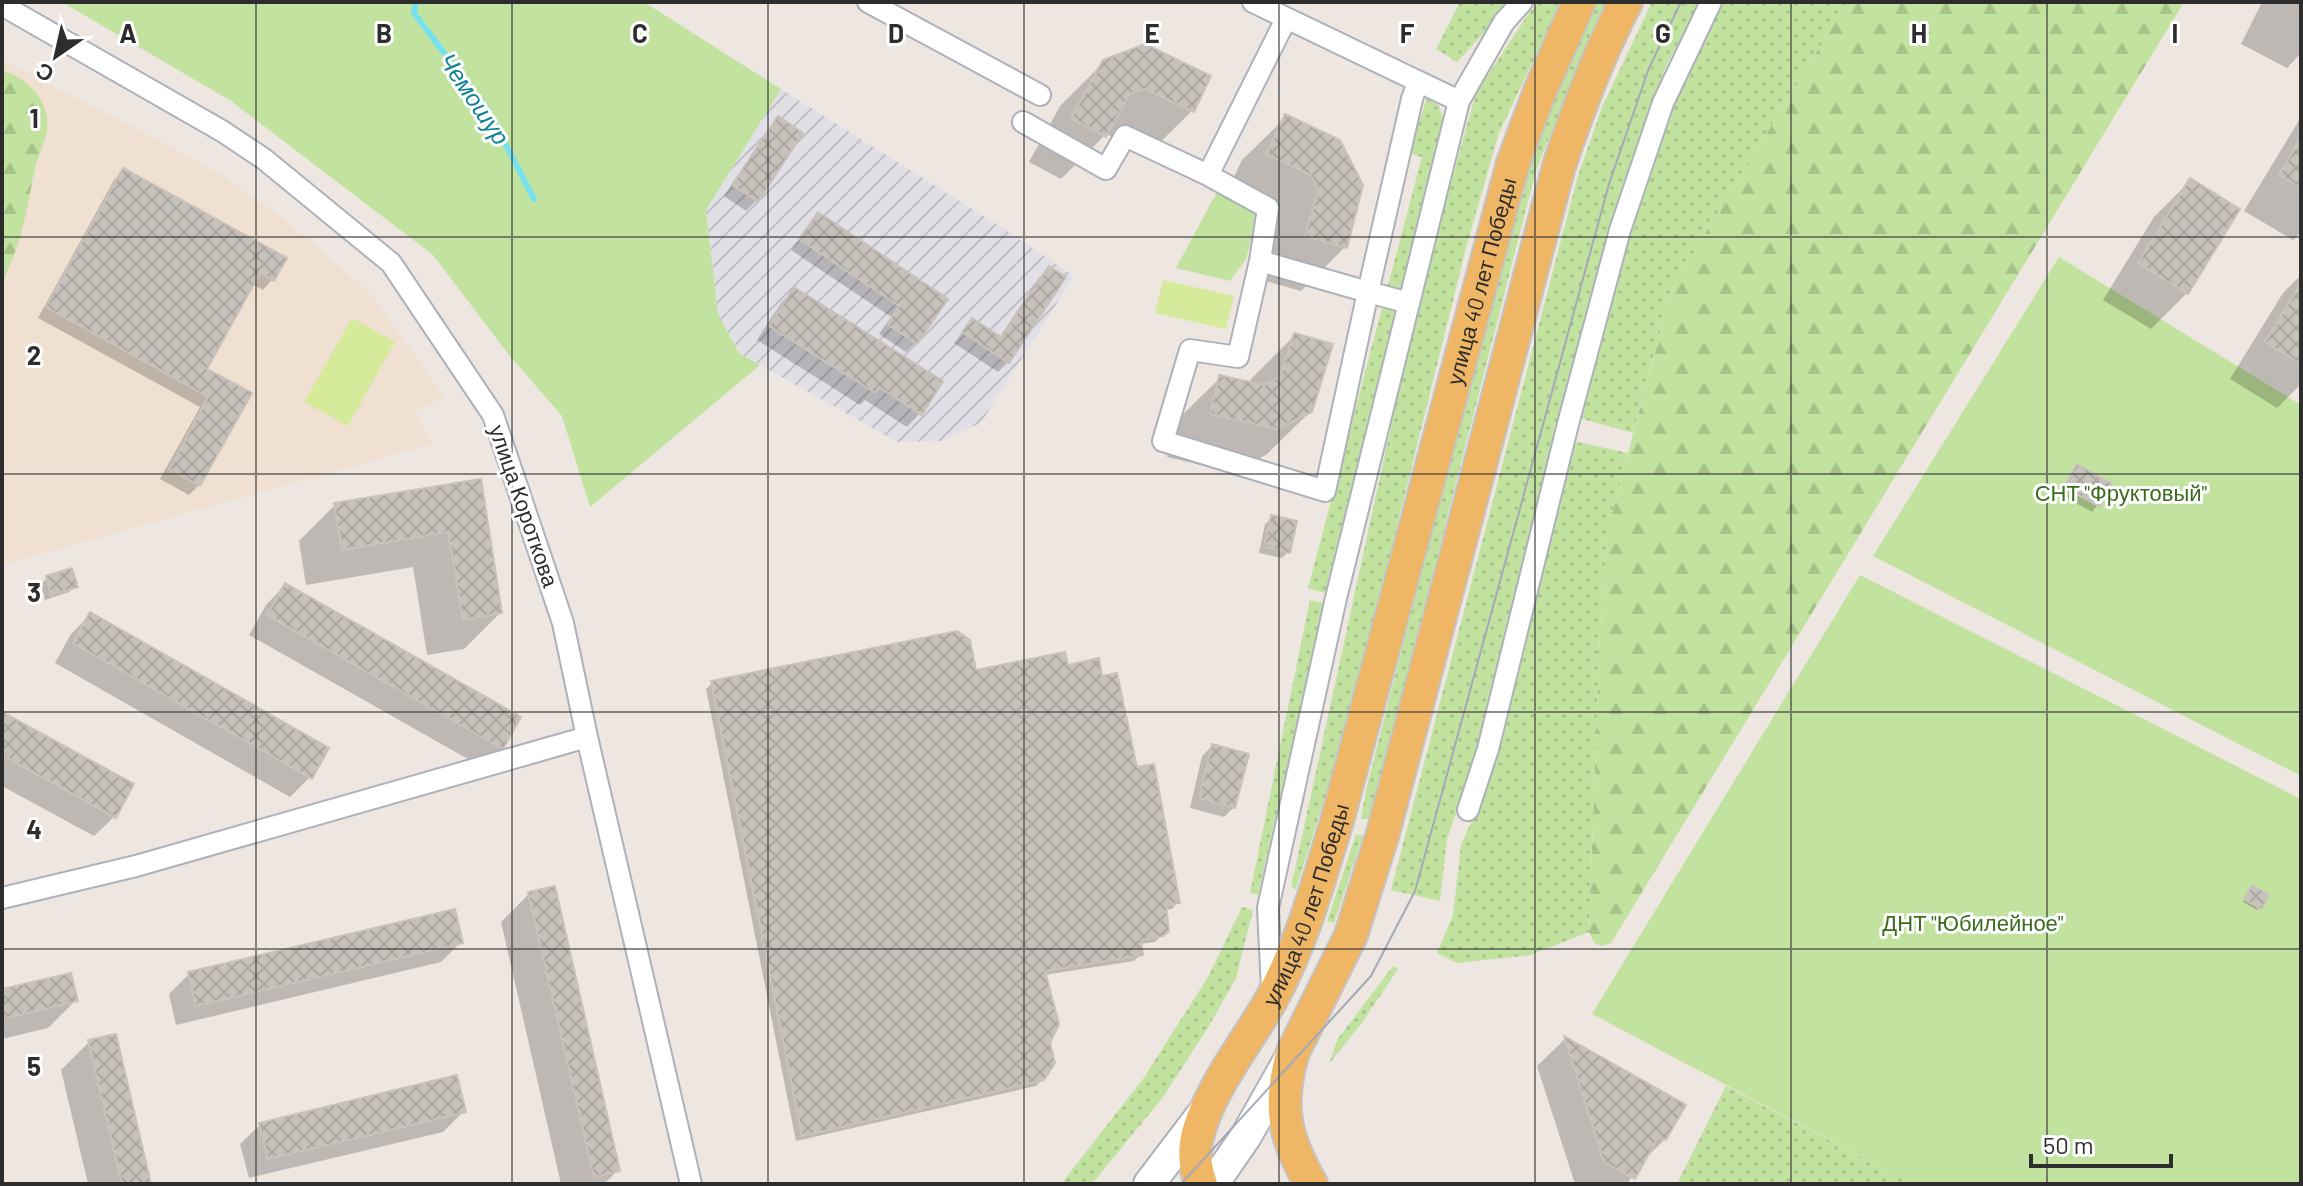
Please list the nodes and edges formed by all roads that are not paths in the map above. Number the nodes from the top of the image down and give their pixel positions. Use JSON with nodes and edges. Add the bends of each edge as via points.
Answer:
{"nodes":[{"id":1,"x":868,"y":2,"type":"edge"},
{"id":2,"x":1253,"y":2,"type":"edge"},
{"id":3,"x":1522,"y":2,"type":"edge"},
{"id":4,"x":1579,"y":2,"type":"edge"},
{"id":5,"x":1626,"y":2,"type":"edge"},
{"id":6,"x":1711,"y":2,"type":"edge"},
{"id":7,"x":2,"y":5,"type":"edge"},
{"id":8,"x":1286,"y":19,"type":"junction"},
{"id":9,"x":1418,"y":82,"type":"junction"},
{"id":10,"x":1040,"y":95,"type":"dead end"},
{"id":11,"x":1459,"y":101,"type":"junction"},
{"id":12,"x":1023,"y":122,"type":"dead end"},
{"id":13,"x":1208,"y":175,"type":"junction"},
{"id":14,"x":1260,"y":261,"type":"junction"},
{"id":15,"x":1368,"y":292,"type":"junction"},
{"id":16,"x":1409,"y":303,"type":"junction"},
{"id":17,"x":587,"y":737,"type":"junction"},
{"id":18,"x":1468,"y":810,"type":"dead end"},
{"id":19,"x":1337,"y":821,"type":"junction"},
{"id":20,"x":1383,"y":833,"type":"junction"},
{"id":21,"x":2,"y":898,"type":"edge"},
{"id":22,"x":1272,"y":997,"type":"junction"},
{"id":23,"x":1293,"y":1052,"type":"junction"},
{"id":24,"x":1209,"y":1105,"type":"junction"},
{"id":25,"x":691,"y":1184,"type":"edge"},
{"id":26,"x":1149,"y":1184,"type":"edge"},
{"id":27,"x":1201,"y":1184,"type":"edge"},
{"id":28,"x":1213,"y":1184,"type":"edge"},
{"id":29,"x":1311,"y":1184,"type":"edge"}],
"edges":[{"from":1,"to":10,"type":"street"},
{"from":2,"to":8,"type":"street"},
{"from":3,"to":11,"type":"street","name":"улица 40 лет Победы","via":[[1504,22]]},
{"from":4,"to":19,"type":"main road","name":"улица 40 лет Победы","via":[[1513,163]]},
{"from":5,"to":20,"type":"main road","name":"улица 40 лет Победы","via":[[1578,107],[1559,166]]},
{"from":6,"to":18,"type":"street","via":[[1663,103],[1620,230]]},
{"from":7,"to":17,"type":"street","name":"улица Короткова","via":[[243,145],[391,263],[493,415],[563,623]]},
{"from":8,"to":9,"type":"street"},
{"from":8,"to":13,"type":"street"},
{"from":9,"to":11,"type":"street"},
{"from":9,"to":15,"type":"street"},
{"from":11,"to":16,"type":"street","name":"улица 40 лет Победы"},
{"from":12,"to":13,"type":"street","via":[[1106,169],[1125,136]]},
{"from":13,"to":14,"type":"street","via":[[1268,208]]},
{"from":14,"to":15,"type":"street"},
{"from":14,"to":15,"type":"street","via":[[1238,357],[1190,350],[1163,441],[1325,491]]},
{"from":15,"to":16,"type":"street"},
{"from":16,"to":22,"type":"street","name":"улица 40 лет Победы","via":[[1336,598],[1268,908]]},
{"from":17,"to":21,"type":"street","via":[[136,866]]},
{"from":17,"to":25,"type":"street","name":"улица Короткова"},
{"from":19,"to":20,"type":"main road"},
{"from":19,"to":22,"type":"main road","name":"улица 40 лет Победы","via":[[1306,920]]},
{"from":20,"to":23,"type":"main road","name":"улица 40 лет Победы","via":[[1351,935]]},
{"from":22,"to":24,"type":"main road"},
{"from":23,"to":28,"type":"main road","name":"улица 40 лет Победы"},
{"from":23,"to":29,"type":"main road","via":[[1284,1113],[1289,1139]]},
{"from":24,"to":26,"type":"main road"},
{"from":24,"to":27,"type":"main road","via":[[1195,1147]]}]}
